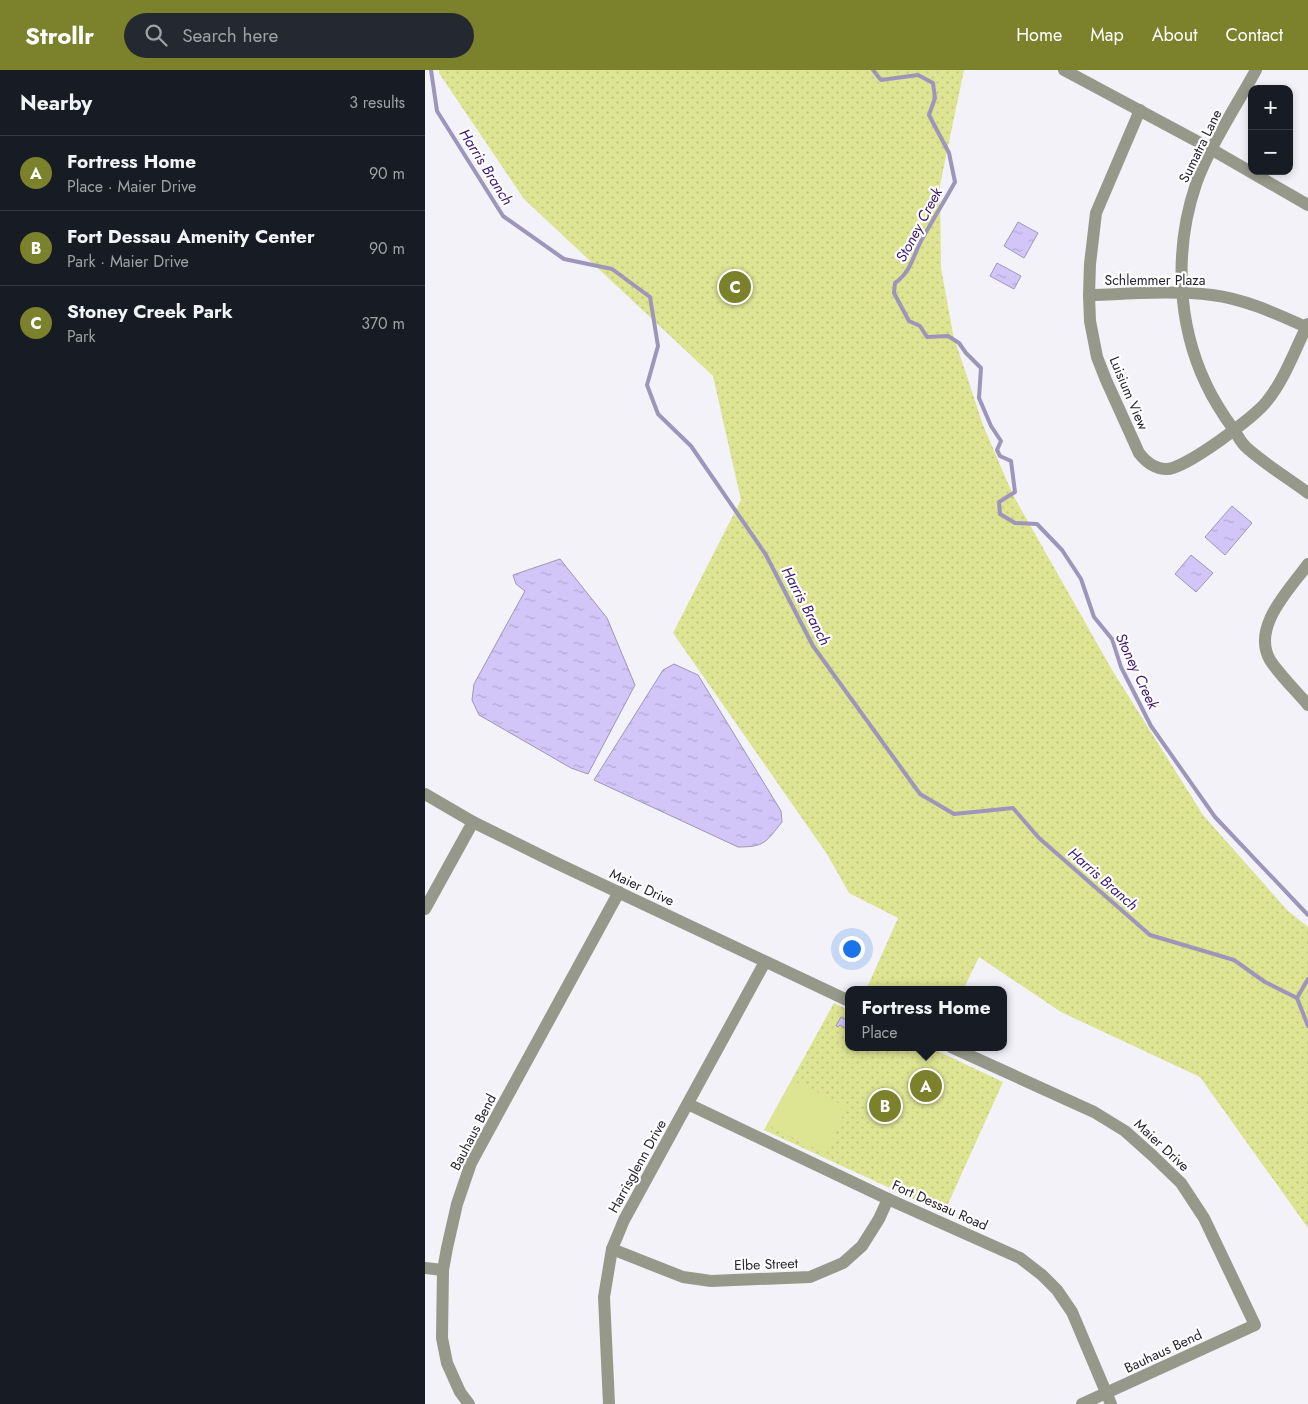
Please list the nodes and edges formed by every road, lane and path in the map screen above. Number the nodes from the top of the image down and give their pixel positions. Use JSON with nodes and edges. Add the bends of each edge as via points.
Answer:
{"nodes":[{"id":1,"x":1064,"y":70,"type":"edge"},
{"id":2,"x":1256,"y":70,"type":"edge"},
{"id":3,"x":1140,"y":110,"type":"junction"},
{"id":4,"x":1213,"y":150,"type":"junction"},
{"id":5,"x":1308,"y":205,"type":"edge"},
{"id":6,"x":1182,"y":294,"type":"junction"},
{"id":7,"x":1089,"y":295,"type":"junction"},
{"id":8,"x":1307,"y":325,"type":"edge"},
{"id":9,"x":1234,"y":430,"type":"junction"},
{"id":10,"x":1308,"y":493,"type":"edge"},
{"id":11,"x":1308,"y":564,"type":"edge"},
{"id":12,"x":1308,"y":705,"type":"edge"},
{"id":13,"x":425,"y":794,"type":"edge"},
{"id":14,"x":473,"y":822,"type":"junction"},
{"id":15,"x":619,"y":892,"type":"junction"},
{"id":16,"x":425,"y":909,"type":"edge"},
{"id":17,"x":765,"y":962,"type":"junction"},
{"id":18,"x":845,"y":998,"type":"edge"},
{"id":19,"x":960,"y":1051,"type":"edge"},
{"id":20,"x":688,"y":1104,"type":"junction"},
{"id":21,"x":889,"y":1198,"type":"junction"},
{"id":22,"x":612,"y":1249,"type":"junction"},
{"id":23,"x":425,"y":1268,"type":"edge"},
{"id":24,"x":443,"y":1270,"type":"junction"},
{"id":25,"x":1255,"y":1325,"type":"joint"},
{"id":26,"x":1109,"y":1399,"type":"edge"},
{"id":27,"x":469,"y":1404,"type":"edge"},
{"id":28,"x":609,"y":1404,"type":"edge"},
{"id":29,"x":1082,"y":1404,"type":"edge"}],
"edges":[{"from":1,"to":3,"type":"street"},
{"from":2,"to":4,"type":"street","name":"Sumatra Lane"},
{"from":3,"to":4,"type":"street"},
{"from":3,"to":7,"type":"street","name":"Luisium View","via":[[1096,213],[1089,264]]},
{"from":4,"to":5,"type":"street"},
{"from":4,"to":6,"type":"street","name":"Sumatra Lane","via":[[1197,184],[1186,223]]},
{"from":6,"to":7,"type":"street","name":"Schlemmer Plaza"},
{"from":6,"to":8,"type":"street","name":"Schlemmer Plaza","via":[[1213,295]]},
{"from":6,"to":9,"type":"street","name":"Sumatra Lane","via":[[1195,362],[1215,403]]},
{"from":7,"to":9,"type":"street","name":"Luisium View","via":[[1097,357],[1145,461],[1168,469],[1182,465]]},
{"from":8,"to":9,"type":"street","name":"Luisium View","via":[[1274,392],[1257,412]]},
{"from":9,"to":10,"type":"street","name":"Sumatra Lane","via":[[1245,447]]},
{"from":11,"to":12,"type":"street","via":[[1271,615],[1265,630],[1265,644],[1270,659]]},
{"from":13,"to":14,"type":"street","name":"Maier Drive"},
{"from":14,"to":15,"type":"street","name":"Maier Drive"},
{"from":14,"to":16,"type":"street"},
{"from":15,"to":17,"type":"street","name":"Maier Drive"},
{"from":15,"to":24,"type":"street","name":"Bauhaus Bend","via":[[471,1163],[457,1204]]},
{"from":17,"to":18,"type":"street","name":"Maier Drive"},
{"from":17,"to":20,"type":"street","name":"Harrisglenn Drive"},
{"from":19,"to":25,"type":"street","name":"Maier Drive","via":[[1094,1112],[1125,1131],[1153,1156],[1181,1183],[1203,1218]]},
{"from":20,"to":21,"type":"street","name":"Fort Dessau Road"},
{"from":20,"to":22,"type":"street","name":"Harrisglenn Drive","via":[[624,1220]]},
{"from":21,"to":22,"type":"street","name":"Elbe Street","via":[[862,1246],[843,1263],[811,1277],[711,1281],[683,1277]]},
{"from":21,"to":26,"type":"street","name":"Fort Dessau Road","via":[[1020,1258],[1042,1275],[1072,1312]]},
{"from":22,"to":28,"type":"street","name":"Harrisglenn Drive","via":[[604,1297]]},
{"from":23,"to":24,"type":"street"},
{"from":24,"to":27,"type":"street","name":"Bauhaus Bend","via":[[442,1338],[447,1363]]},
{"from":25,"to":26,"type":"street","name":"Bauhaus Bend"},
{"from":26,"to":29,"type":"street","name":"Bauhaus Bend"}]}
